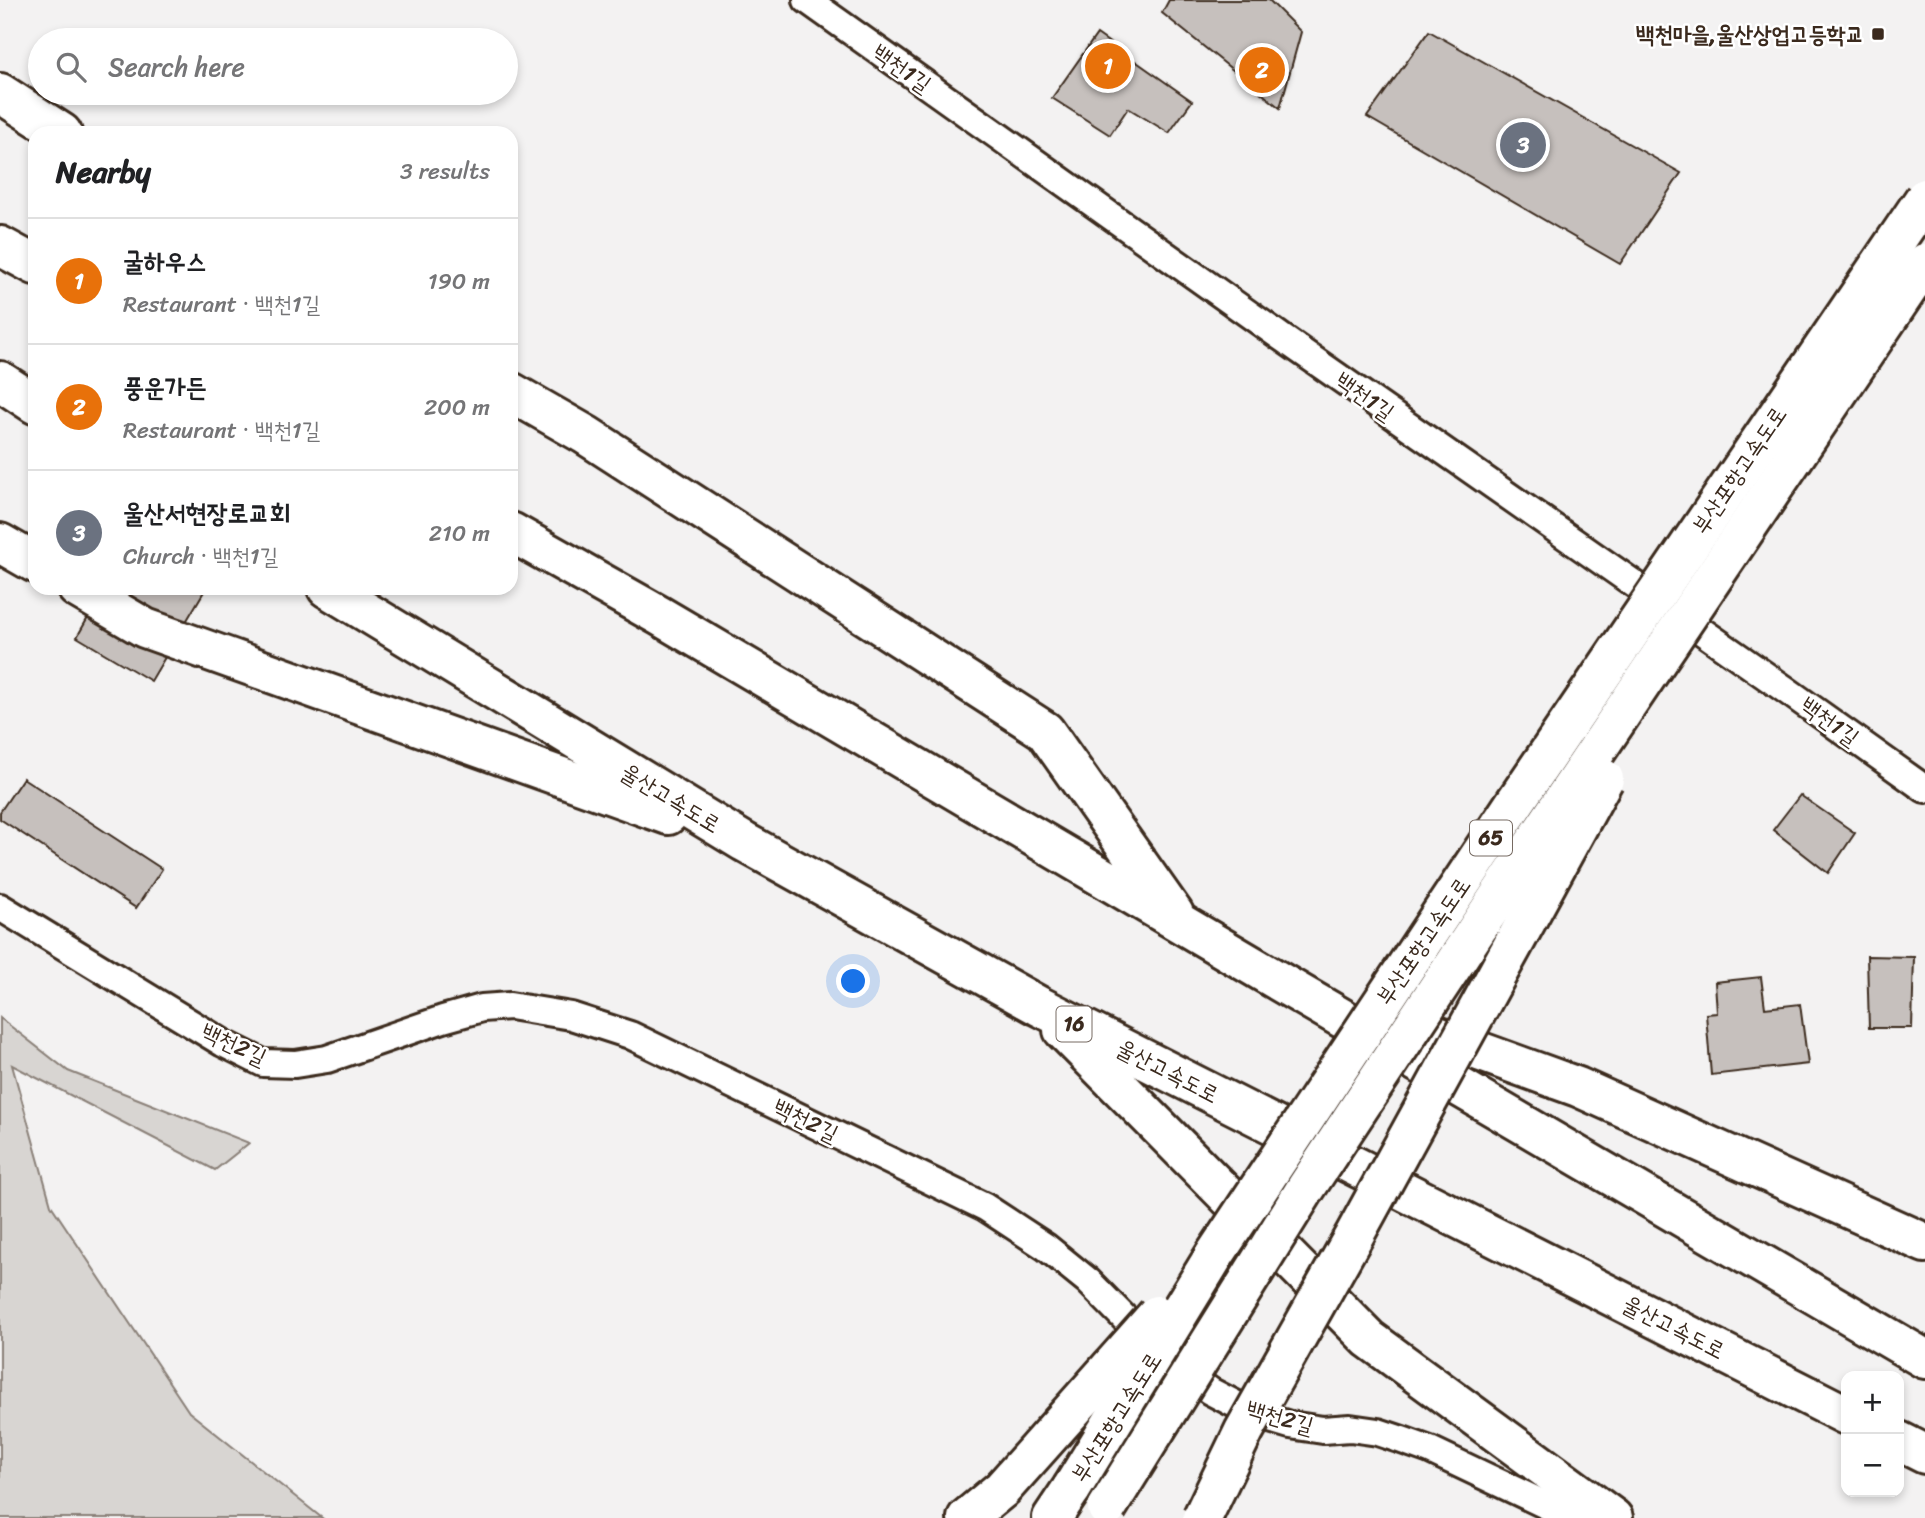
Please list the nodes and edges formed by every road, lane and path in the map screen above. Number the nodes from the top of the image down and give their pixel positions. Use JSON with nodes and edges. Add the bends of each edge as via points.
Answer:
{"nodes":[{"id":1,"x":807,"y":0,"type":"edge"},
{"id":2,"x":0,"y":93,"type":"edge"},
{"id":3,"x":51,"y":126,"type":"edge"},
{"id":4,"x":1925,"y":198,"type":"edge"},
{"id":5,"x":0,"y":246,"type":"edge"},
{"id":6,"x":28,"y":261,"type":"edge"},
{"id":7,"x":1925,"y":263,"type":"edge"},
{"id":8,"x":0,"y":381,"type":"edge"},
{"id":9,"x":518,"y":396,"type":"edge"},
{"id":10,"x":28,"y":399,"type":"edge"},
{"id":11,"x":518,"y":536,"type":"edge"},
{"id":12,"x":0,"y":543,"type":"edge"},
{"id":13,"x":28,"y":559,"type":"edge"},
{"id":14,"x":1720,"y":566,"type":"junction"},
{"id":15,"x":89,"y":595,"type":"edge"},
{"id":16,"x":338,"y":595,"type":"edge"},
{"id":17,"x":1925,"y":789,"type":"edge"},
{"id":18,"x":744,"y":842,"type":"junction"},
{"id":19,"x":0,"y":907,"type":"edge"},
{"id":20,"x":1182,"y":925,"type":"junction"},
{"id":21,"x":1263,"y":972,"type":"junction"},
{"id":22,"x":1039,"y":1006,"type":"junction"},
{"id":23,"x":1925,"y":1243,"type":"edge"},
{"id":24,"x":1214,"y":1256,"type":"junction"},
{"id":25,"x":1925,"y":1359,"type":"edge"},
{"id":26,"x":1841,"y":1412,"type":"edge"},
{"id":27,"x":1904,"y":1444,"type":"edge"},
{"id":28,"x":1925,"y":1454,"type":"edge"},
{"id":29,"x":1062,"y":1503,"type":"edge"},
{"id":30,"x":1104,"y":1513,"type":"edge"},
{"id":31,"x":967,"y":1518,"type":"edge"},
{"id":32,"x":1202,"y":1518,"type":"edge"},
{"id":33,"x":1573,"y":1518,"type":"edge"},
{"id":34,"x":1613,"y":1518,"type":"edge"}],
"edges":[{"from":1,"to":17,"type":"street","name":"백천1길"},
{"from":2,"to":3,"type":"highway"},
{"from":4,"to":24,"type":"highway","name":"부산포항고속도로","number":"65","bridge":true},
{"from":5,"to":6,"type":"highway"},
{"from":7,"to":14,"type":"highway","name":"부산포항고속도로","number":"65","bridge":true},
{"from":8,"to":10,"type":"highway"},
{"from":9,"to":20,"type":"highway","via":[[586,435],[1045,731]]},
{"from":11,"to":20,"type":"highway"},
{"from":12,"to":13,"type":"highway"},
{"from":14,"to":30,"type":"highway","name":"부산포항고속도로","number":"65","bridge":true,"via":[[1306,1188]]},
{"from":14,"to":32,"type":"highway","bridge":true,"via":[[1244,1431]]},
{"from":15,"to":18,"type":"highway","via":[[145,628]]},
{"from":16,"to":18,"type":"highway","name":"울산고속도로","number":"16"},
{"from":18,"to":22,"type":"highway","name":"울산고속도로","number":"16"},
{"from":19,"to":33,"type":"street","name":"백천2길","via":[[263,1063],[327,1059],[482,1008],[510,1006],[571,1016],[631,1035],[985,1207],[1088,1281],[1158,1352],[1210,1391],[1256,1415],[1323,1430],[1378,1432],[1442,1456]]},
{"from":20,"to":21,"type":"highway"},
{"from":21,"to":23,"type":"highway","via":[[1578,1087]]},
{"from":21,"to":25,"type":"highway"},
{"from":22,"to":26,"type":"highway","name":"울산고속도로","number":"16"},
{"from":22,"to":34,"type":"highway","via":[[1369,1339]]},
{"from":24,"to":29,"type":"highway","name":"부산포항고속도로","number":"65","bridge":true},
{"from":24,"to":31,"type":"highway","bridge":true,"via":[[1002,1489]]},
{"from":27,"to":28,"type":"highway"}]}
